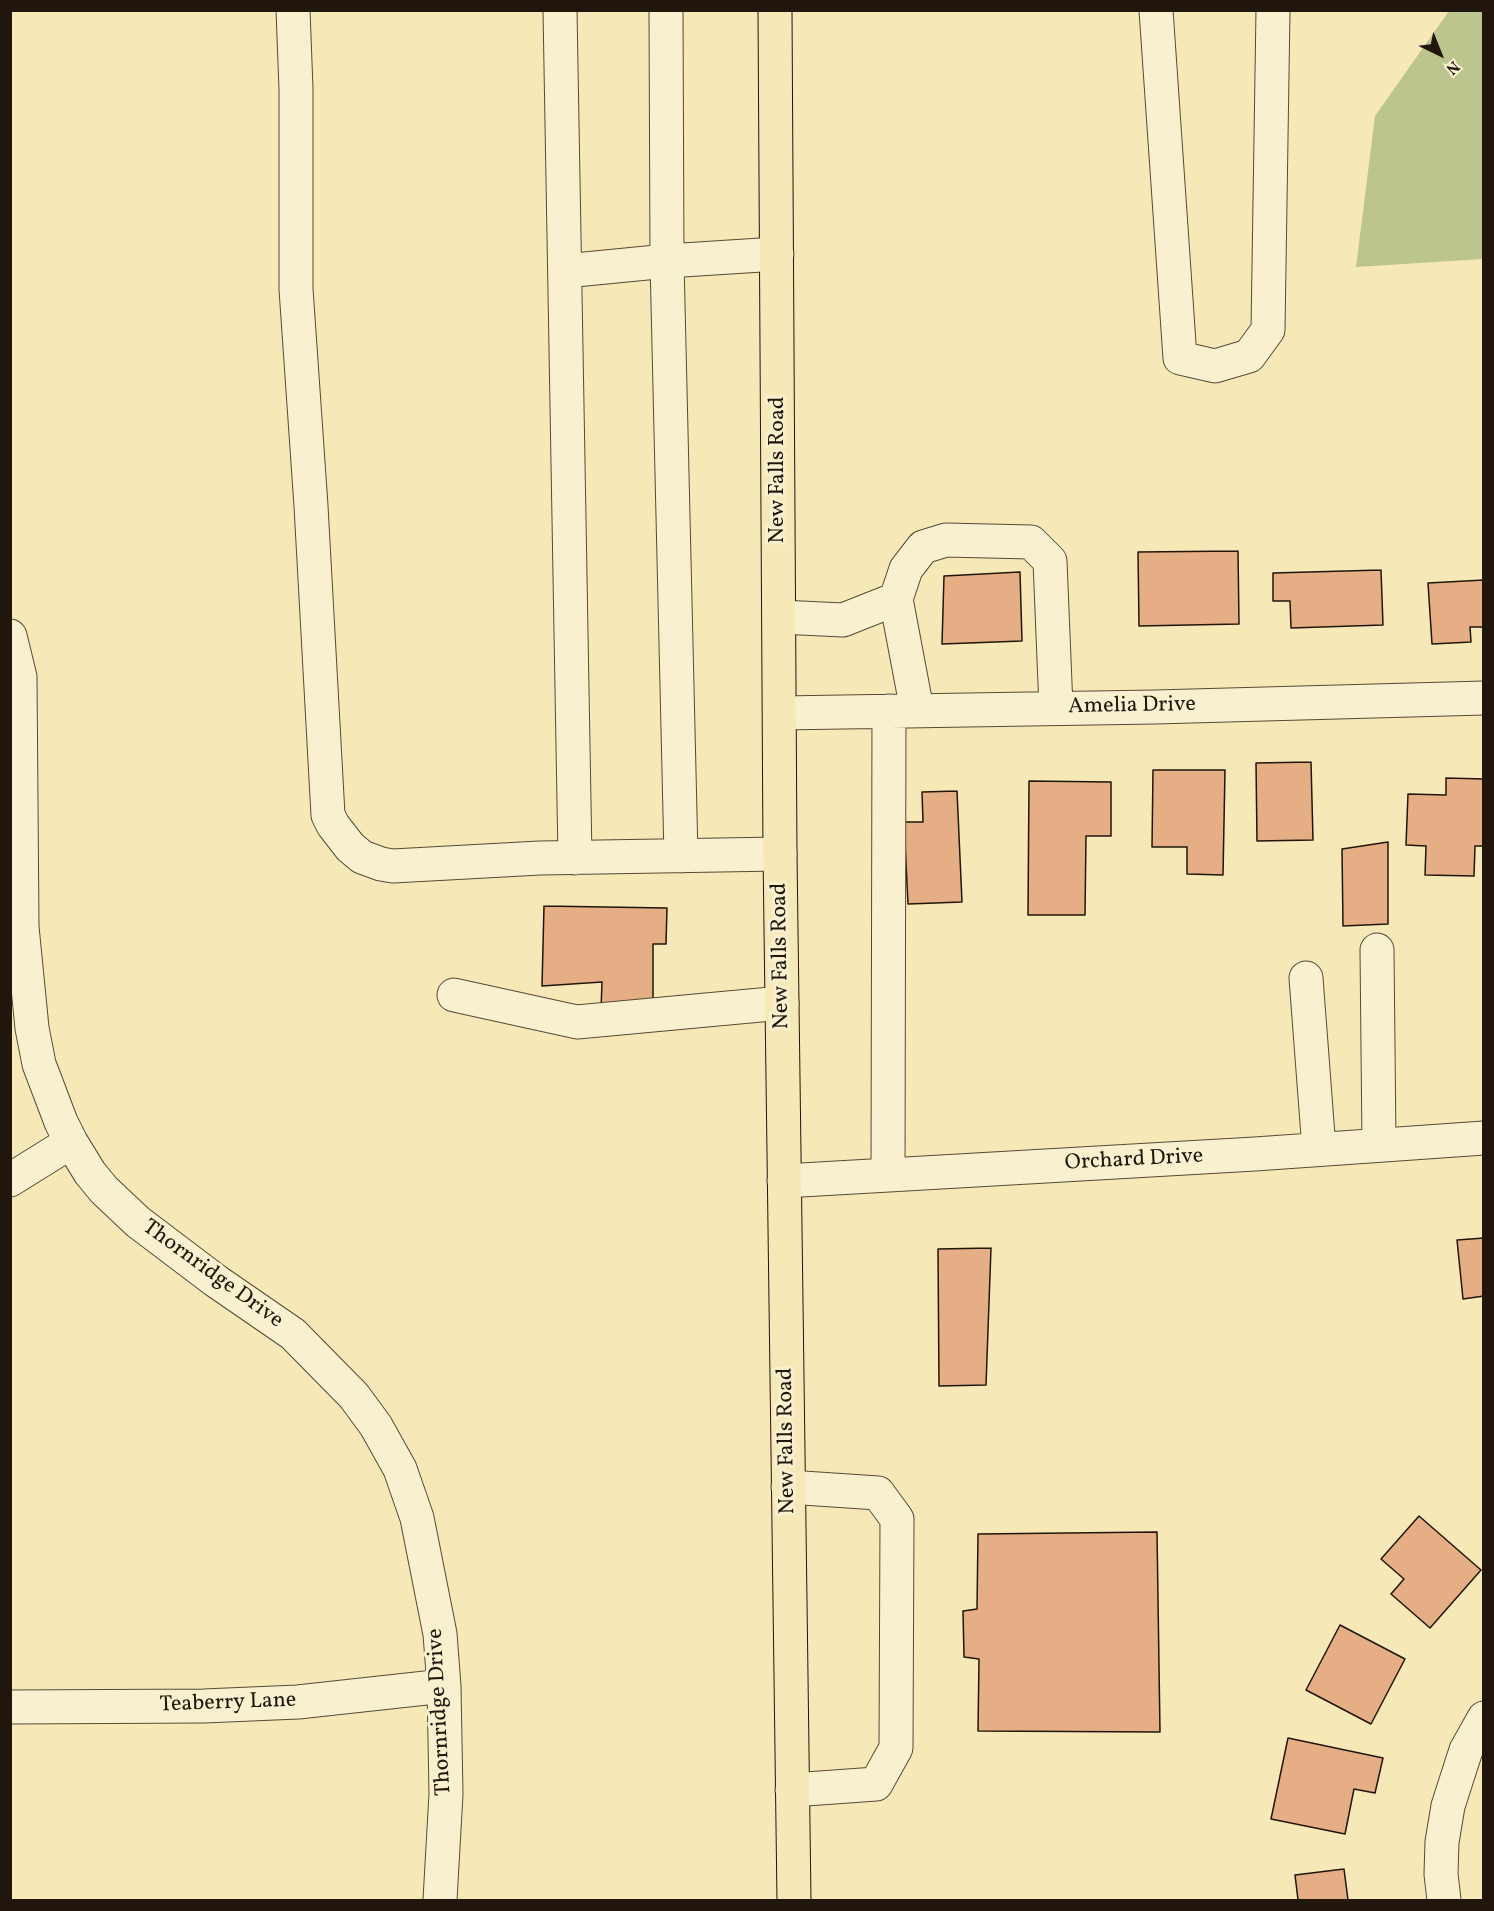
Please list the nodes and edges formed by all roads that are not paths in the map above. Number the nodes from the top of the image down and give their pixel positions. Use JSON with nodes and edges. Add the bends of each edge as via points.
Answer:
{"nodes":[{"id":1,"x":293,"y":10,"type":"edge"},
{"id":2,"x":560,"y":10,"type":"edge"},
{"id":3,"x":666,"y":10,"type":"edge"},
{"id":4,"x":775,"y":10,"type":"edge"},
{"id":5,"x":1156,"y":10,"type":"edge"},
{"id":6,"x":1274,"y":10,"type":"edge"},
{"id":7,"x":777,"y":254,"type":"junction"},
{"id":8,"x":667,"y":261,"type":"junction"},
{"id":9,"x":565,"y":271,"type":"junction"},
{"id":10,"x":896,"y":599,"type":"junction"},
{"id":11,"x":780,"y":617,"type":"junction"},
{"id":12,"x":10,"y":636,"type":"edge"},
{"id":13,"x":1484,"y":698,"type":"edge"},
{"id":14,"x":1056,"y":708,"type":"junction"},
{"id":15,"x":903,"y":711,"type":"junction"},
{"id":16,"x":781,"y":713,"type":"junction"},
{"id":17,"x":15,"y":821,"type":"edge"},
{"id":18,"x":780,"y":854,"type":"junction"},
{"id":19,"x":681,"y":856,"type":"junction"},
{"id":20,"x":575,"y":858,"type":"junction"},
{"id":21,"x":1377,"y":950,"type":"dead end"},
{"id":22,"x":1306,"y":978,"type":"dead end"},
{"id":23,"x":454,"y":995,"type":"dead end"},
{"id":24,"x":782,"y":1003,"type":"junction"},
{"id":25,"x":1484,"y":1138,"type":"edge"},
{"id":26,"x":71,"y":1142,"type":"junction"},
{"id":27,"x":1379,"y":1145,"type":"junction"},
{"id":28,"x":1319,"y":1149,"type":"junction"},
{"id":29,"x":888,"y":1175,"type":"junction"},
{"id":30,"x":10,"y":1180,"type":"edge"},
{"id":31,"x":784,"y":1181,"type":"junction"},
{"id":32,"x":788,"y":1487,"type":"junction"},
{"id":33,"x":444,"y":1686,"type":"junction"},
{"id":34,"x":10,"y":1707,"type":"edge"},
{"id":35,"x":1484,"y":1718,"type":"edge"},
{"id":36,"x":792,"y":1790,"type":"junction"},
{"id":37,"x":440,"y":1900,"type":"edge"},
{"id":38,"x":794,"y":1900,"type":"edge"},
{"id":39,"x":1444,"y":1900,"type":"edge"}],
"edges":[{"from":1,"to":20,"type":"street","via":[[296,290],[328,815],[350,847],[381,864]]},
{"from":2,"to":9,"type":"street"},
{"from":3,"to":8,"type":"street"},
{"from":4,"to":7,"type":"main road","name":"New Falls Road"},
{"from":5,"to":6,"type":"street","via":[[1180,358],[1215,366],[1248,356],[1269,330]]},
{"from":7,"to":8,"type":"street"},
{"from":7,"to":11,"type":"main road","name":"New Falls Road"},
{"from":8,"to":9,"type":"street"},
{"from":8,"to":19,"type":"street"},
{"from":9,"to":20,"type":"street"},
{"from":10,"to":11,"type":"street","via":[[843,620]]},
{"from":10,"to":14,"type":"street","via":[[906,569],[923,547],[946,540],[1031,542],[1050,561]]},
{"from":10,"to":15,"type":"street"},
{"from":11,"to":16,"type":"main road","name":"New Falls Road"},
{"from":12,"to":17,"type":"street","name":"Thornridge Drive","via":[[20,677]]},
{"from":13,"to":14,"type":"street","name":"Amelia Drive"},
{"from":14,"to":15,"type":"street","name":"Amelia Drive"},
{"from":15,"to":16,"type":"street","name":"Amelia Drive"},
{"from":15,"to":29,"type":"street"},
{"from":16,"to":18,"type":"main road","name":"New Falls Road"},
{"from":17,"to":26,"type":"street","name":"Thornridge Drive","via":[[32,1028],[39,1064]]},
{"from":18,"to":19,"type":"street"},
{"from":18,"to":24,"type":"main road","name":"New Falls Road"},
{"from":19,"to":20,"type":"street"},
{"from":21,"to":27,"type":"street"},
{"from":22,"to":28,"type":"street"},
{"from":23,"to":24,"type":"street","via":[[577,1022]]},
{"from":24,"to":31,"type":"main road","name":"New Falls Road"},
{"from":25,"to":27,"type":"street","name":"Orchard Drive"},
{"from":26,"to":30,"type":"street"},
{"from":26,"to":33,"type":"street","name":"Thornridge Drive","via":[[104,1191],[138,1222],[293,1334],[354,1396],[376,1426],[400,1469],[417,1518],[440,1634]]},
{"from":27,"to":28,"type":"street","name":"Orchard Drive"},
{"from":28,"to":29,"type":"street","name":"Orchard Drive"},
{"from":29,"to":31,"type":"street","name":"Orchard Drive"},
{"from":31,"to":32,"type":"main road","name":"New Falls Road"},
{"from":32,"to":36,"type":"main road","name":"New Falls Road"},
{"from":32,"to":36,"type":"street","via":[[878,1493],[897,1519],[896,1748],[876,1784]]},
{"from":33,"to":34,"type":"street","name":"Teaberry Lane","via":[[298,1702]]},
{"from":33,"to":37,"type":"street","name":"Thornridge Drive","via":[[446,1794]]},
{"from":35,"to":39,"type":"street","via":[[1466,1750],[1448,1806],[1442,1842]]},
{"from":36,"to":38,"type":"main road","name":"New Falls Road"}]}
